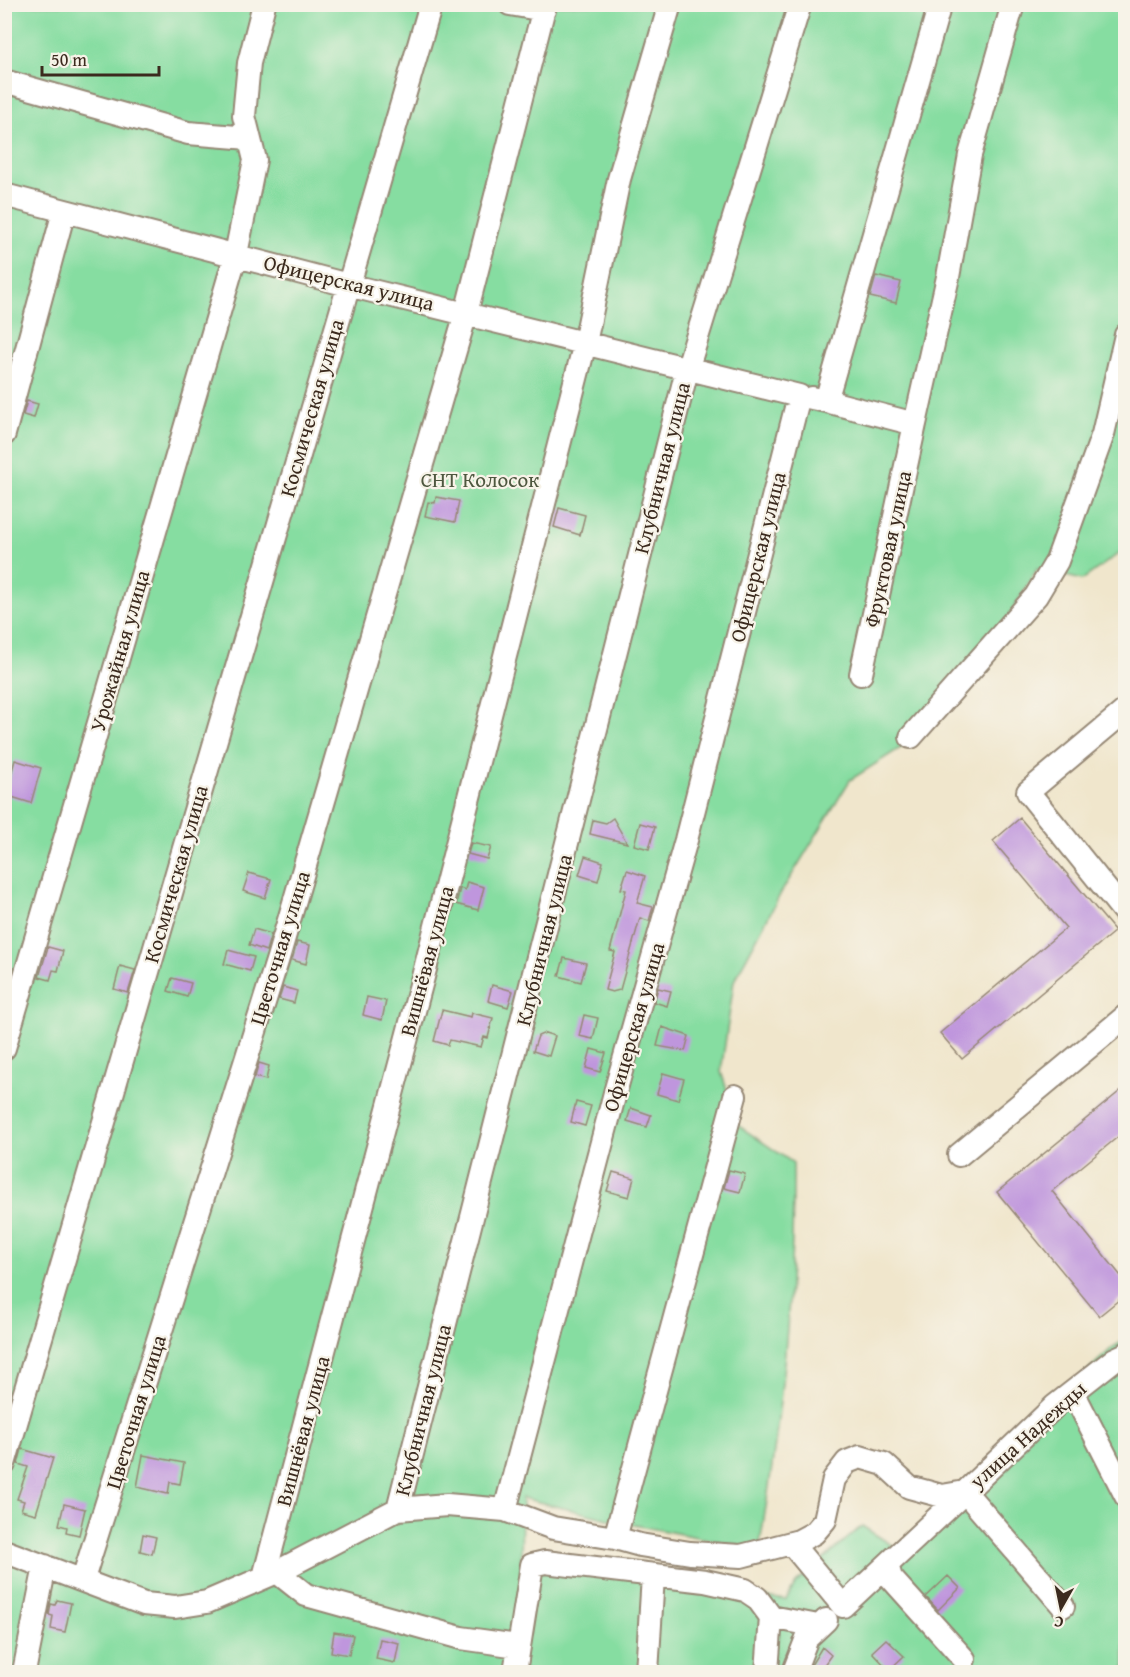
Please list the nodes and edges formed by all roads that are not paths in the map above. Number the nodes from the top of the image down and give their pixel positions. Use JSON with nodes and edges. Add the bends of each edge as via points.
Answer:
{"nodes":[{"id":1,"x":264,"y":4,"type":"edge"},
{"id":2,"x":430,"y":4,"type":"edge"},
{"id":3,"x":510,"y":4,"type":"edge"},
{"id":4,"x":670,"y":4,"type":"edge"},
{"id":5,"x":800,"y":4,"type":"edge"},
{"id":6,"x":940,"y":4,"type":"edge"},
{"id":7,"x":1013,"y":4,"type":"edge"},
{"id":8,"x":544,"y":7,"type":"edge"},
{"id":9,"x":4,"y":81,"type":"edge"},
{"id":10,"x":249,"y":138,"type":"junction"},
{"id":11,"x":4,"y":195,"type":"edge"},
{"id":12,"x":64,"y":211,"type":"junction"},
{"id":13,"x":236,"y":254,"type":"junction"},
{"id":14,"x":348,"y":285,"type":"junction"},
{"id":15,"x":466,"y":313,"type":"junction"},
{"id":16,"x":1125,"y":335,"type":"edge"},
{"id":17,"x":585,"y":343,"type":"junction"},
{"id":18,"x":687,"y":370,"type":"junction"},
{"id":19,"x":799,"y":396,"type":"junction"},
{"id":20,"x":826,"y":401,"type":"junction"},
{"id":21,"x":915,"y":423,"type":"junction"},
{"id":22,"x":4,"y":434,"type":"edge"},
{"id":23,"x":861,"y":674,"type":"dead end"},
{"id":24,"x":1125,"y":710,"type":"edge"},
{"id":25,"x":911,"y":737,"type":"dead end"},
{"id":26,"x":1125,"y":914,"type":"edge"},
{"id":27,"x":1125,"y":1016,"type":"edge"},
{"id":28,"x":4,"y":1048,"type":"edge"},
{"id":29,"x":735,"y":1096,"type":"dead end"},
{"id":30,"x":959,"y":1155,"type":"dead end"},
{"id":31,"x":1125,"y":1354,"type":"edge"},
{"id":32,"x":1073,"y":1392,"type":"junction"},
{"id":33,"x":4,"y":1464,"type":"edge"},
{"id":34,"x":965,"y":1491,"type":"junction"},
{"id":35,"x":1125,"y":1496,"type":"edge"},
{"id":36,"x":398,"y":1509,"type":"junction"},
{"id":37,"x":505,"y":1510,"type":"junction"},
{"id":38,"x":615,"y":1538,"type":"junction"},
{"id":39,"x":791,"y":1543,"type":"junction"},
{"id":40,"x":4,"y":1551,"type":"edge"},
{"id":41,"x":887,"y":1565,"type":"junction"},
{"id":42,"x":45,"y":1566,"type":"junction"},
{"id":43,"x":271,"y":1574,"type":"junction"},
{"id":44,"x":653,"y":1576,"type":"junction"},
{"id":45,"x":83,"y":1580,"type":"junction"},
{"id":46,"x":843,"y":1606,"type":"junction"},
{"id":47,"x":1063,"y":1606,"type":"dead end"},
{"id":48,"x":771,"y":1617,"type":"junction"},
{"id":49,"x":818,"y":1626,"type":"junction"},
{"id":50,"x":518,"y":1646,"type":"junction"},
{"id":51,"x":964,"y":1659,"type":"dead end"},
{"id":52,"x":24,"y":1672,"type":"edge"},
{"id":53,"x":515,"y":1672,"type":"edge"},
{"id":54,"x":647,"y":1672,"type":"edge"},
{"id":55,"x":767,"y":1672,"type":"edge"},
{"id":56,"x":797,"y":1672,"type":"edge"}],
"edges":[{"from":1,"to":10,"type":"street","name":"Урожайная улица","via":[[249,63],[244,116]]},
{"from":2,"to":14,"type":"street","name":"Космическая улица"},
{"from":3,"to":8,"type":"street"},
{"from":4,"to":17,"type":"street","name":"Вишнёвая улица","via":[[619,179]]},
{"from":5,"to":18,"type":"street","name":"Клубничная улица"},
{"from":6,"to":20,"type":"street"},
{"from":7,"to":21,"type":"street","name":"Фруктовая улица","via":[[970,155]]},
{"from":8,"to":15,"type":"street","name":"Цветочная улица"},
{"from":9,"to":10,"type":"street","via":[[188,133]]},
{"from":10,"to":13,"type":"street","name":"Урожайная улица","via":[[255,160]]},
{"from":11,"to":12,"type":"street","name":"Офицерская улица"},
{"from":12,"to":13,"type":"street","name":"Офицерская улица"},
{"from":12,"to":22,"type":"street"},
{"from":13,"to":14,"type":"street","name":"Офицерская улица"},
{"from":13,"to":28,"type":"street","name":"Урожайная улица"},
{"from":14,"to":15,"type":"street","name":"Офицерская улица"},
{"from":14,"to":33,"type":"street","name":"Космическая улица"},
{"from":15,"to":17,"type":"street","name":"Офицерская улица"},
{"from":15,"to":45,"type":"street","name":"Цветочная улица","via":[[278,958]]},
{"from":16,"to":25,"type":"street","via":[[1103,434],[1057,561],[1036,596]]},
{"from":17,"to":18,"type":"street","name":"Офицерская улица"},
{"from":17,"to":43,"type":"street","name":"Вишнёвая улица"},
{"from":18,"to":19,"type":"street","name":"Офицерская улица"},
{"from":18,"to":36,"type":"street","name":"Клубничная улица"},
{"from":19,"to":20,"type":"street"},
{"from":19,"to":37,"type":"street","name":"Офицерская улица","via":[[686,840]]},
{"from":20,"to":21,"type":"street"},
{"from":21,"to":23,"type":"street","name":"Фруктовая улица"},
{"from":24,"to":26,"type":"street","via":[[1028,792]]},
{"from":27,"to":30,"type":"street"},
{"from":29,"to":38,"type":"street"},
{"from":31,"to":32,"type":"street","name":"улица Надежды"},
{"from":32,"to":34,"type":"street","name":"улица Надежды"},
{"from":32,"to":35,"type":"street"},
{"from":34,"to":39,"type":"street","via":[[942,1496],[909,1487],[884,1464],[860,1457],[847,1462],[834,1479],[825,1520],[814,1533]]},
{"from":34,"to":41,"type":"street"},
{"from":34,"to":47,"type":"street","name":"улица Надежды"},
{"from":36,"to":37,"type":"street","via":[[447,1505]]},
{"from":36,"to":43,"type":"street"},
{"from":37,"to":38,"type":"street","via":[[554,1528]]},
{"from":38,"to":39,"type":"street","via":[[690,1554],[741,1556]]},
{"from":39,"to":46,"type":"street"},
{"from":40,"to":42,"type":"street"},
{"from":41,"to":46,"type":"street"},
{"from":41,"to":51,"type":"street","via":[[891,1578]]},
{"from":42,"to":45,"type":"street"},
{"from":42,"to":52,"type":"street"},
{"from":43,"to":45,"type":"street","via":[[207,1602],[175,1607],[144,1604]]},
{"from":43,"to":50,"type":"street","via":[[306,1595],[461,1638]]},
{"from":44,"to":48,"type":"street","via":[[745,1590],[757,1598]]},
{"from":44,"to":50,"type":"street","via":[[545,1562],[532,1565]]},
{"from":44,"to":54,"type":"street"},
{"from":46,"to":49,"type":"street"},
{"from":48,"to":49,"type":"street"},
{"from":48,"to":55,"type":"street"},
{"from":49,"to":56,"type":"street","via":[[807,1638]]},
{"from":50,"to":53,"type":"street"}]}
